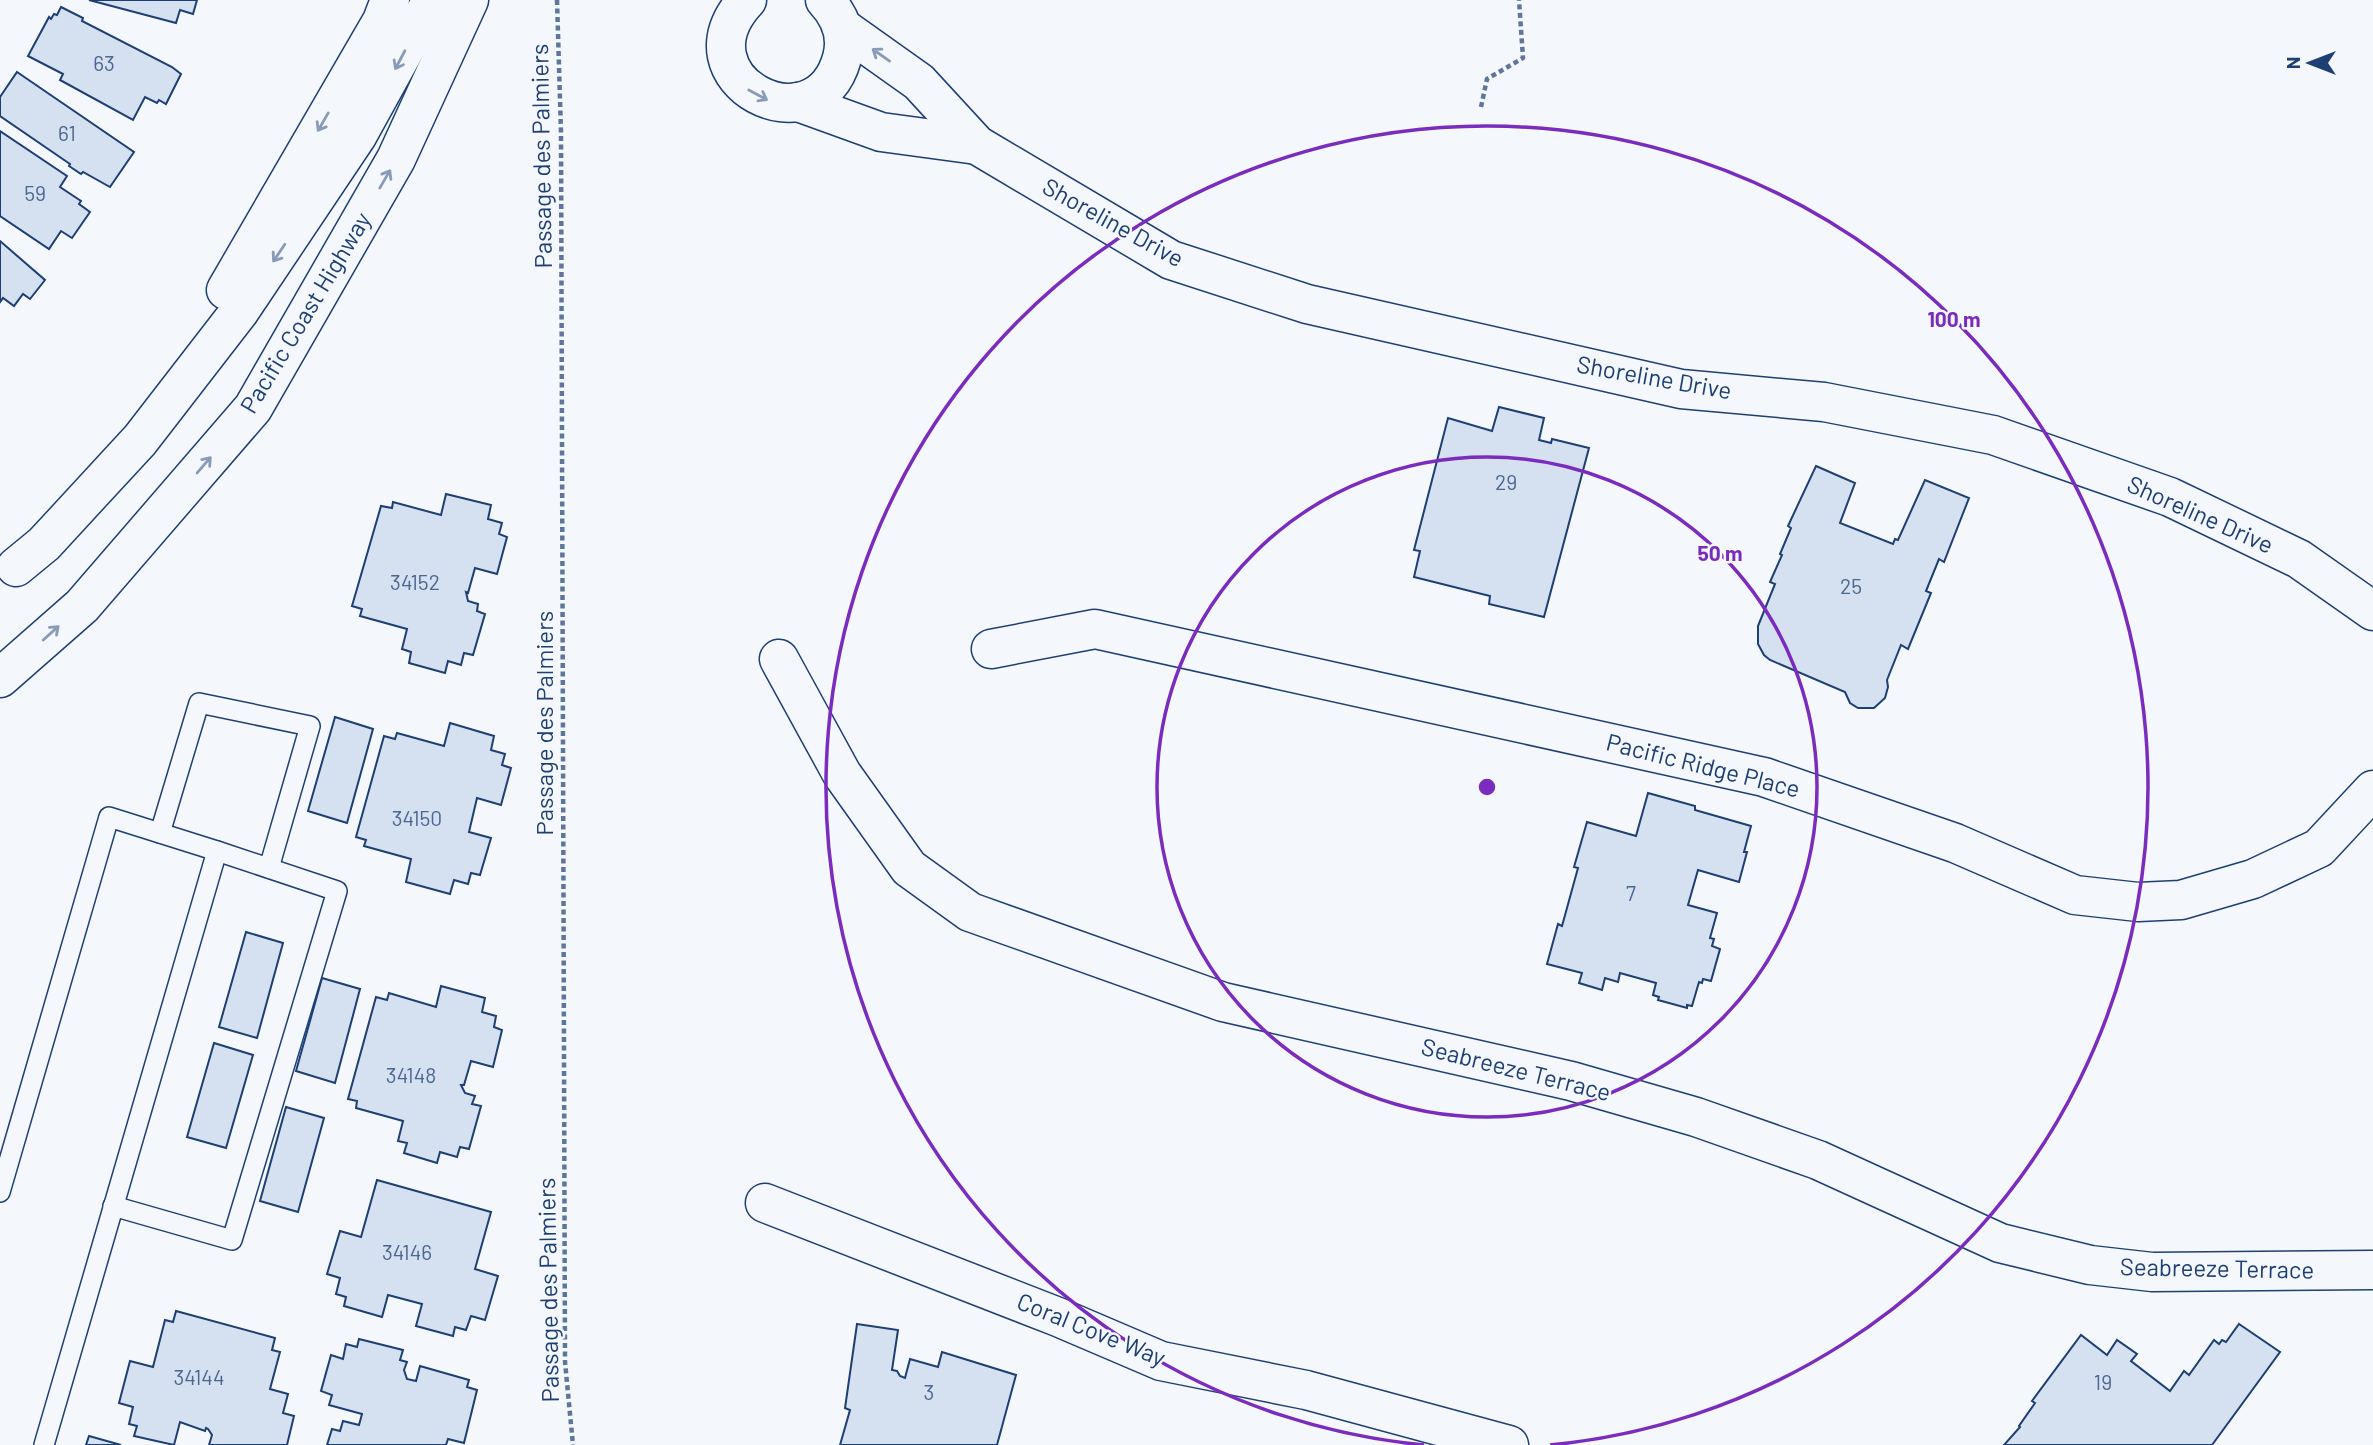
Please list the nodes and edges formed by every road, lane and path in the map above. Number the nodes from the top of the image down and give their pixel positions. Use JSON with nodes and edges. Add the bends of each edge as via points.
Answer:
{"nodes":[{"id":1,"x":390,"y":0,"type":"edge"},
{"id":2,"x":432,"y":0,"type":"edge"},
{"id":3,"x":469,"y":0,"type":"edge"},
{"id":4,"x":557,"y":0,"type":"edge"},
{"id":5,"x":1519,"y":0,"type":"edge"},
{"id":6,"x":730,"y":5,"type":"edge"},
{"id":7,"x":834,"y":14,"type":"edge"},
{"id":8,"x":798,"y":103,"type":"junction"},
{"id":9,"x":1481,"y":107,"type":"dead end"},
{"id":10,"x":977,"y":145,"type":"junction"},
{"id":11,"x":8,"y":574,"type":"edge"},
{"id":12,"x":2373,"y":611,"type":"edge"},
{"id":13,"x":991,"y":649,"type":"dead end"},
{"id":14,"x":779,"y":659,"type":"dead end"},
{"id":15,"x":0,"y":678,"type":"edge"},
{"id":16,"x":2373,"y":790,"type":"edge"},
{"id":17,"x":160,"y":833,"type":"junction"},
{"id":18,"x":216,"y":851,"type":"junction"},
{"id":19,"x":269,"y":868,"type":"junction"},
{"id":20,"x":0,"y":1192,"type":"edge"},
{"id":21,"x":765,"y":1203,"type":"dead end"},
{"id":22,"x":113,"y":1206,"type":"junction"},
{"id":23,"x":2373,"y":1270,"type":"edge"},
{"id":24,"x":44,"y":1445,"type":"edge"},
{"id":25,"x":573,"y":1445,"type":"edge"},
{"id":26,"x":1509,"y":1445,"type":"edge"}],
"edges":[{"from":1,"to":11,"type":"main road","one_way":true,"via":[[224,293]]},
{"from":2,"to":11,"type":"main road","one_way":true,"via":[[357,136],[239,312],[140,440],[44,544]]},
{"from":15,"to":3,"type":"main road","name":"Pacific Coast Highway","one_way":true,"via":[[82,606],[253,408],[396,159]]},
{"from":4,"to":25,"type":"path","name":"Passage des Palmiers","via":[[565,1348]]},
{"from":5,"to":9,"type":"path","via":[[1523,58],[1486,79]]},
{"from":6,"to":8,"type":"main road","name":"Shoreline Drive","one_way":true,"via":[[729,61],[738,80],[754,95],[775,103]]},
{"from":7,"to":8,"type":"main road","name":"Shoreline Drive","via":[[845,47],[838,74],[822,91]]},
{"from":10,"to":7,"type":"main road","name":"Shoreline Drive","one_way":true,"via":[[919,82]]},
{"from":8,"to":10,"type":"main road","name":"Shoreline Drive","via":[[881,132]]},
{"from":10,"to":12,"type":"main road","name":"Shoreline Drive","via":[[1171,260],[1307,304],[1681,389],[1824,402],[1993,435],[2169,497],[2298,559]]},
{"from":13,"to":16,"type":"main road","name":"Pacific Ridge Place","via":[[1095,629],[1764,777],[1955,843],[2075,895],[2125,901],[2181,900],[2253,880],[2319,848]]},
{"from":14,"to":23,"type":"main road","name":"Seabreeze Terrace","via":[[842,774],[909,868],[970,912],[1223,1002],[1571,1081],[1696,1117],[1818,1160],[2000,1243],[2090,1265],[2152,1272]]},
{"from":17,"to":18,"type":"lane"},
{"from":17,"to":19,"type":"lane","via":[[199,703],[310,726]]},
{"from":17,"to":20,"type":"lane","via":[[109,817]]},
{"from":18,"to":19,"type":"lane"},
{"from":18,"to":22,"type":"lane"},
{"from":19,"to":22,"type":"lane","via":[[337,891],[232,1240]]},
{"from":21,"to":26,"type":"main road","name":"Coral Cove Way","via":[[1161,1361],[1306,1390]]},
{"from":22,"to":24,"type":"lane"}]}
